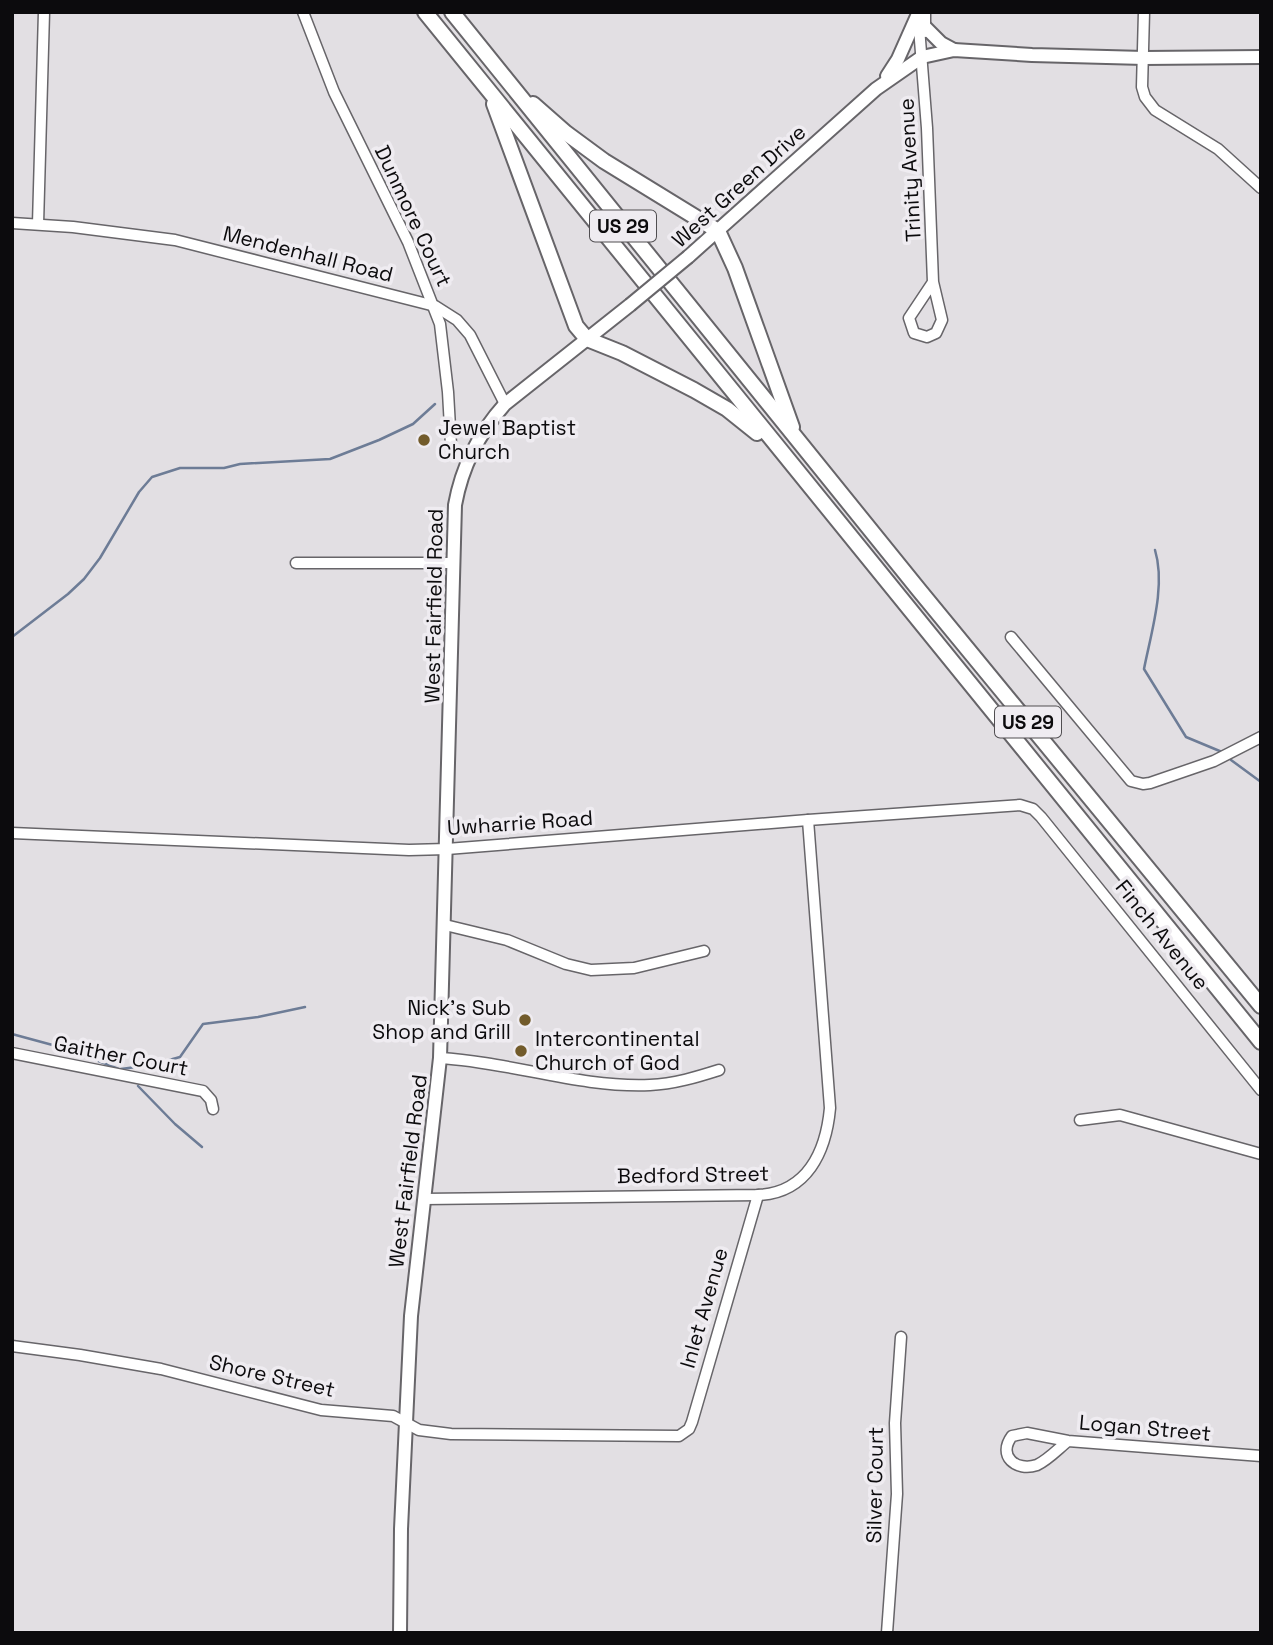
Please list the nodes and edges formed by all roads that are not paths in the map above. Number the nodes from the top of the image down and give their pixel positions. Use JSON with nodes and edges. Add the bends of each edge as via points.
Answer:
{"nodes":[{"id":1,"x":44,"y":12,"type":"edge"},
{"id":2,"x":303,"y":12,"type":"edge"},
{"id":3,"x":425,"y":12,"type":"edge"},
{"id":4,"x":452,"y":12,"type":"edge"},
{"id":5,"x":1144,"y":12,"type":"edge"},
{"id":6,"x":920,"y":13,"type":"edge"},
{"id":7,"x":925,"y":27,"type":"junction"},
{"id":8,"x":954,"y":50,"type":"junction"},
{"id":9,"x":987,"y":51,"type":"junction"},
{"id":10,"x":922,"y":57,"type":"junction"},
{"id":11,"x":1261,"y":57,"type":"edge"},
{"id":12,"x":1144,"y":58,"type":"junction"},
{"id":13,"x":503,"y":78,"type":"junction"},
{"id":14,"x":881,"y":85,"type":"junction"},
{"id":15,"x":490,"y":93,"type":"junction"},
{"id":16,"x":1261,"y":188,"type":"edge"},
{"id":17,"x":12,"y":223,"type":"edge"},
{"id":18,"x":38,"y":224,"type":"junction"},
{"id":19,"x":718,"y":231,"type":"junction"},
{"id":20,"x":933,"y":282,"type":"junction"},
{"id":21,"x":433,"y":305,"type":"junction"},
{"id":22,"x":586,"y":339,"type":"junction"},
{"id":23,"x":505,"y":404,"type":"junction"},
{"id":24,"x":796,"y":438,"type":"junction"},
{"id":25,"x":451,"y":445,"type":"dead end"},
{"id":26,"x":777,"y":448,"type":"junction"},
{"id":27,"x":467,"y":462,"type":"joint"},
{"id":28,"x":296,"y":563,"type":"dead end"},
{"id":29,"x":452,"y":563,"type":"junction"},
{"id":30,"x":1012,"y":637,"type":"dead end"},
{"id":31,"x":1261,"y":737,"type":"edge"},
{"id":32,"x":1030,"y":808,"type":"joint"},
{"id":33,"x":808,"y":820,"type":"junction"},
{"id":34,"x":12,"y":833,"type":"edge"},
{"id":35,"x":447,"y":849,"type":"junction"},
{"id":36,"x":445,"y":925,"type":"junction"},
{"id":37,"x":704,"y":951,"type":"dead end"},
{"id":38,"x":1261,"y":1006,"type":"edge"},
{"id":39,"x":1261,"y":1042,"type":"edge"},
{"id":40,"x":12,"y":1053,"type":"edge"},
{"id":41,"x":440,"y":1058,"type":"junction"},
{"id":42,"x":719,"y":1070,"type":"dead end"},
{"id":43,"x":1261,"y":1090,"type":"edge"},
{"id":44,"x":214,"y":1109,"type":"dead end"},
{"id":45,"x":1080,"y":1121,"type":"dead end"},
{"id":46,"x":1261,"y":1154,"type":"edge"},
{"id":47,"x":758,"y":1195,"type":"junction"},
{"id":48,"x":424,"y":1199,"type":"junction"},
{"id":49,"x":901,"y":1337,"type":"dead end"},
{"id":50,"x":12,"y":1346,"type":"edge"},
{"id":51,"x":406,"y":1423,"type":"junction"},
{"id":52,"x":687,"y":1431,"type":"joint"},
{"id":53,"x":1068,"y":1441,"type":"junction"},
{"id":54,"x":1261,"y":1456,"type":"edge"},
{"id":55,"x":400,"y":1633,"type":"edge"},
{"id":56,"x":887,"y":1633,"type":"edge"}],
"edges":[{"from":1,"to":18,"type":"street"},
{"from":2,"to":21,"type":"street","name":"Dunmore Court","via":[[334,92],[408,242]]},
{"from":3,"to":15,"type":"highway","number":"US 29"},
{"from":4,"to":13,"type":"highway","number":"US 29"},
{"from":5,"to":12,"type":"street"},
{"from":6,"to":7,"type":"street","name":"Trinity Avenue"},
{"from":6,"to":10,"type":"street","name":"Trinity Avenue"},
{"from":6,"to":14,"type":"main road"},
{"from":7,"to":8,"type":"main road"},
{"from":7,"to":10,"type":"street","name":"Trinity Avenue"},
{"from":8,"to":9,"type":"main road","name":"West Green Drive"},
{"from":8,"to":10,"type":"main road","name":"West Green Drive"},
{"from":9,"to":10,"type":"main road","name":"West Green Drive"},
{"from":9,"to":12,"type":"main road","name":"West Green Drive"},
{"from":10,"to":14,"type":"main road","name":"West Green Drive"},
{"from":10,"to":20,"type":"street","name":"Trinity Avenue"},
{"from":11,"to":12,"type":"main road","name":"West Green Drive"},
{"from":12,"to":16,"type":"street","via":[[1142,87],[1155,110],[1218,149]]},
{"from":13,"to":19,"type":"highway","via":[[604,161]]},
{"from":13,"to":24,"type":"highway","number":"US 29"},
{"from":14,"to":19,"type":"main road","name":"West Green Drive"},
{"from":15,"to":22,"type":"highway","via":[[576,326]]},
{"from":15,"to":26,"type":"highway","number":"US 29"},
{"from":17,"to":18,"type":"street","name":"Mendenhall Road"},
{"from":18,"to":21,"type":"street","name":"Mendenhall Road","via":[[175,240]]},
{"from":19,"to":22,"type":"main road","name":"West Green Drive","bridge":true},
{"from":19,"to":24,"type":"highway"},
{"from":20,"to":20,"type":"street","name":"Trinity Avenue","via":[[910,314],[909,324],[918,335],[932,336],[941,326]]},
{"from":21,"to":23,"type":"street","name":"Mendenhall Road","via":[[470,335]]},
{"from":21,"to":25,"type":"street","name":"Dunmore Court","via":[[440,324]]},
{"from":22,"to":23,"type":"main road","name":"West Green Drive"},
{"from":22,"to":26,"type":"highway","via":[[694,390]]},
{"from":23,"to":27,"type":"main road","name":"West Green Drive","via":[[479,437]]},
{"from":24,"to":38,"type":"highway","number":"US 29"},
{"from":26,"to":39,"type":"highway","number":"US 29"},
{"from":27,"to":29,"type":"main road","name":"West Fairfield Road","via":[[454,505]]},
{"from":28,"to":29,"type":"street"},
{"from":29,"to":35,"type":"main road","name":"West Fairfield Road"},
{"from":30,"to":31,"type":"street","via":[[1131,781],[1150,783],[1214,761]]},
{"from":32,"to":33,"type":"street","name":"Uwharrie Road","via":[[998,806]]},
{"from":32,"to":43,"type":"street","name":"Finch Avenue"},
{"from":33,"to":35,"type":"street","name":"Uwharrie Road"},
{"from":33,"to":47,"type":"street","name":"Bedford Street","via":[[829,1118],[819,1152],[798,1183],[778,1193]]},
{"from":34,"to":35,"type":"street","name":"Uwharrie Road"},
{"from":35,"to":36,"type":"main road","name":"West Fairfield Road"},
{"from":36,"to":37,"type":"street","via":[[507,940],[591,970],[634,968]]},
{"from":36,"to":41,"type":"main road","name":"West Fairfield Road"},
{"from":40,"to":44,"type":"street","name":"Gaither Court","via":[[202,1091]]},
{"from":41,"to":42,"type":"street","via":[[626,1085],[687,1080]]},
{"from":41,"to":48,"type":"main road","name":"West Fairfield Road"},
{"from":45,"to":46,"type":"street","via":[[1120,1115]]},
{"from":47,"to":48,"type":"street","name":"Bedford Street"},
{"from":47,"to":52,"type":"street","name":"Inlet Avenue"},
{"from":48,"to":51,"type":"main road","name":"West Fairfield Road","via":[[411,1316]]},
{"from":49,"to":56,"type":"street","name":"Silver Court"},
{"from":50,"to":51,"type":"street","name":"Shore Street","via":[[128,1363],[321,1410],[393,1416]]},
{"from":51,"to":52,"type":"street","name":"Shore Street","via":[[419,1430],[451,1434],[672,1437]]},
{"from":51,"to":55,"type":"main road","name":"West Fairfield Road"},
{"from":53,"to":53,"type":"street","name":"Logan Street","via":[[1015,1433],[1005,1446],[1008,1458],[1021,1466],[1035,1465]]},
{"from":53,"to":54,"type":"street","name":"Logan Street"}]}
